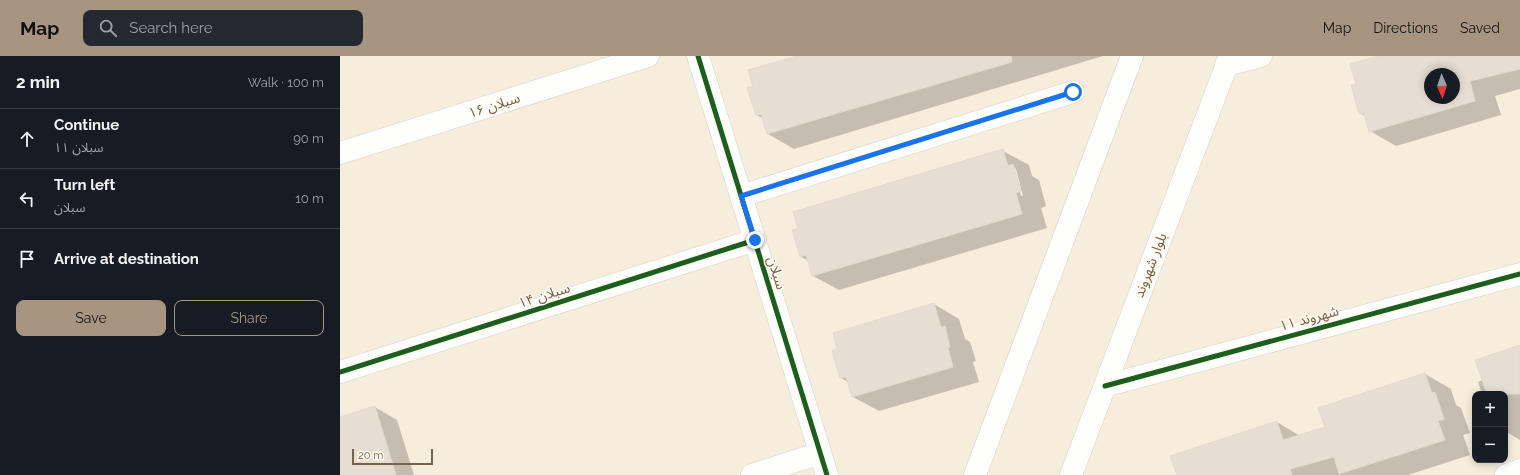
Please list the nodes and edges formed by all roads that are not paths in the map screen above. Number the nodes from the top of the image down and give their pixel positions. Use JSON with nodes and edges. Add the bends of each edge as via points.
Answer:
{"nodes":[{"id":1,"x":648,"y":56,"type":"edge"},
{"id":2,"x":698,"y":56,"type":"edge"},
{"id":3,"x":1132,"y":56,"type":"edge"},
{"id":4,"x":1262,"y":56,"type":"edge"},
{"id":5,"x":1225,"y":64,"type":"edge"},
{"id":6,"x":1073,"y":92,"type":"dead end"},
{"id":7,"x":340,"y":153,"type":"edge"},
{"id":8,"x":741,"y":196,"type":"junction"},
{"id":9,"x":755,"y":240,"type":"junction"},
{"id":10,"x":1520,"y":274,"type":"edge"},
{"id":11,"x":340,"y":372,"type":"edge"},
{"id":12,"x":1105,"y":386,"type":"junction"},
{"id":13,"x":820,"y":453,"type":"junction"},
{"id":14,"x":1520,"y":470,"type":"edge"},
{"id":15,"x":752,"y":475,"type":"edge"},
{"id":16,"x":827,"y":475,"type":"edge"},
{"id":17,"x":975,"y":475,"type":"edge"},
{"id":18,"x":1071,"y":475,"type":"edge"},
{"id":19,"x":1506,"y":475,"type":"edge"}],
"edges":[{"from":1,"to":7,"type":"street","name":"سبلان ۱۶"},
{"from":2,"to":8,"type":"street","name":"سبلان"},
{"from":3,"to":17,"type":"street"},
{"from":4,"to":5,"type":"street"},
{"from":5,"to":12,"type":"street","name":"بلوار شهروند"},
{"from":6,"to":8,"type":"street"},
{"from":8,"to":9,"type":"street","name":"سبلان"},
{"from":9,"to":11,"type":"street","name":"سبلان ۱۴"},
{"from":9,"to":13,"type":"street","name":"سبلان"},
{"from":10,"to":12,"type":"street","name":"شهروند ۱۱"},
{"from":12,"to":18,"type":"street","name":"بلوار شهروند"},
{"from":13,"to":15,"type":"street"},
{"from":13,"to":16,"type":"street","name":"سبلان"},
{"from":14,"to":19,"type":"street"}]}
